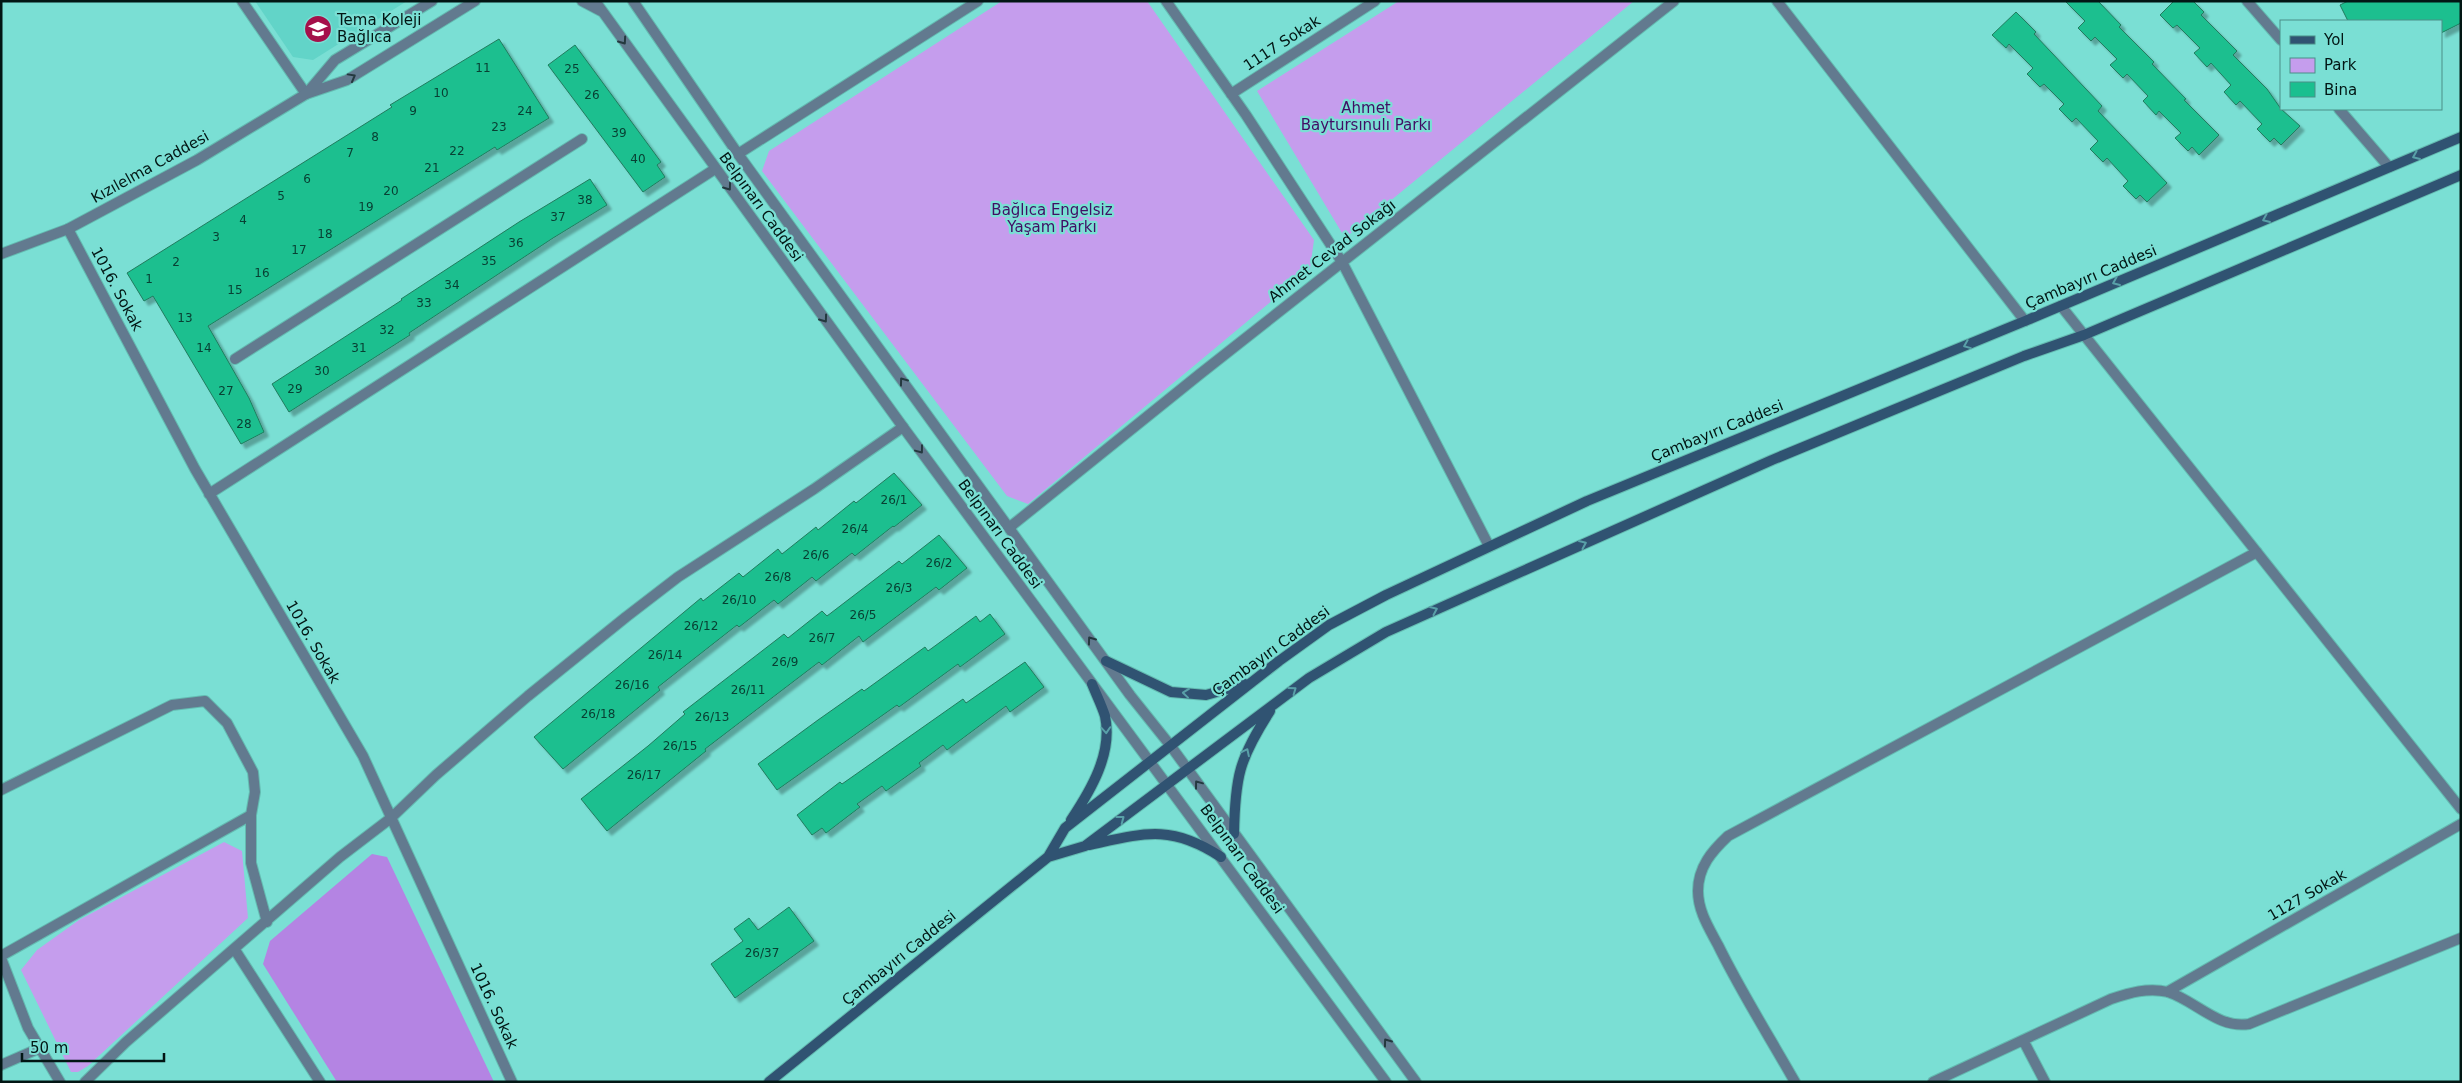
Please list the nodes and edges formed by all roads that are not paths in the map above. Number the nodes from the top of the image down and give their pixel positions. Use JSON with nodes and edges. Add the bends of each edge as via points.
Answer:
{"nodes":[{"id":1,"x":242,"y":1,"type":"edge"},
{"id":2,"x":432,"y":1,"type":"edge"},
{"id":3,"x":475,"y":1,"type":"edge"},
{"id":4,"x":582,"y":1,"type":"edge"},
{"id":5,"x":595,"y":1,"type":"edge"},
{"id":6,"x":633,"y":1,"type":"edge"},
{"id":7,"x":978,"y":1,"type":"edge"},
{"id":8,"x":1166,"y":1,"type":"edge"},
{"id":9,"x":1375,"y":1,"type":"edge"},
{"id":10,"x":1674,"y":1,"type":"edge"},
{"id":11,"x":1777,"y":1,"type":"edge"},
{"id":12,"x":2247,"y":1,"type":"edge"},
{"id":13,"x":603,"y":12,"type":"junction"},
{"id":14,"x":2280,"y":39,"type":"edge"},
{"id":15,"x":306,"y":94,"type":"junction"},
{"id":16,"x":1231,"y":94,"type":"junction"},
{"id":17,"x":2341,"y":110,"type":"edge"},
{"id":18,"x":2461,"y":137,"type":"edge"},
{"id":19,"x":582,"y":139,"type":"dead end"},
{"id":20,"x":738,"y":154,"type":"junction"},
{"id":21,"x":2389,"y":167,"type":"junction"},
{"id":22,"x":715,"y":169,"type":"junction"},
{"id":23,"x":2461,"y":175,"type":"edge"},
{"id":24,"x":68,"y":229,"type":"junction"},
{"id":25,"x":1,"y":254,"type":"edge"},
{"id":26,"x":1342,"y":262,"type":"junction"},
{"id":27,"x":2061,"y":306,"type":"junction"},
{"id":28,"x":2025,"y":321,"type":"junction"},
{"id":29,"x":2084,"y":335,"type":"junction"},
{"id":30,"x":235,"y":358,"type":"dead end"},
{"id":31,"x":903,"y":427,"type":"junction"},
{"id":32,"x":210,"y":494,"type":"junction"},
{"id":33,"x":1010,"y":527,"type":"junction"},
{"id":34,"x":1490,"y":546,"type":"junction"},
{"id":35,"x":2257,"y":552,"type":"junction"},
{"id":36,"x":1106,"y":661,"type":"junction"},
{"id":37,"x":1251,"y":683,"type":"junction"},
{"id":38,"x":1092,"y":684,"type":"junction"},
{"id":39,"x":1274,"y":704,"type":"junction"},
{"id":40,"x":1170,"y":746,"type":"junction"},
{"id":41,"x":1150,"y":761,"type":"junction"},
{"id":42,"x":1186,"y":769,"type":"junction"},
{"id":43,"x":1167,"y":784,"type":"junction"},
{"id":44,"x":1,"y":790,"type":"edge"},
{"id":45,"x":2461,"y":809,"type":"edge"},
{"id":46,"x":251,"y":815,"type":"junction"},
{"id":47,"x":391,"y":818,"type":"junction"},
{"id":48,"x":2461,"y":824,"type":"edge"},
{"id":49,"x":1065,"y":828,"type":"junction"},
{"id":50,"x":1234,"y":834,"type":"junction"},
{"id":51,"x":1086,"y":846,"type":"junction"},
{"id":52,"x":1048,"y":857,"type":"junction"},
{"id":53,"x":1221,"y":857,"type":"junction"},
{"id":54,"x":267,"y":922,"type":"junction"},
{"id":55,"x":2461,"y":938,"type":"edge"},
{"id":56,"x":234,"y":950,"type":"junction"},
{"id":57,"x":1,"y":957,"type":"edge"},
{"id":58,"x":2168,"y":992,"type":"junction"},
{"id":59,"x":2023,"y":1040,"type":"junction"},
{"id":60,"x":40,"y":1048,"type":"junction"},
{"id":61,"x":1,"y":1065,"type":"edge"},
{"id":62,"x":60,"y":1082,"type":"edge"},
{"id":63,"x":85,"y":1082,"type":"edge"},
{"id":64,"x":320,"y":1082,"type":"edge"},
{"id":65,"x":512,"y":1082,"type":"edge"},
{"id":66,"x":769,"y":1082,"type":"edge"},
{"id":67,"x":1386,"y":1082,"type":"edge"},
{"id":68,"x":1416,"y":1082,"type":"edge"},
{"id":69,"x":1795,"y":1082,"type":"edge"},
{"id":70,"x":1933,"y":1082,"type":"edge"},
{"id":71,"x":2045,"y":1082,"type":"edge"}],
"edges":[{"from":1,"to":15,"type":"street"},
{"from":2,"to":15,"type":"street","name":"Kızılelma Caddesi","via":[[335,60]]},
{"from":15,"to":3,"type":"street","name":"Kızılelma Caddesi","one_way":true,"via":[[348,80]]},
{"from":4,"to":13,"type":"street"},
{"from":5,"to":13,"type":"street","name":"Belpınarı Caddesi"},
{"from":6,"to":20,"type":"street","name":"Belpınarı Caddesi"},
{"from":7,"to":20,"type":"street"},
{"from":8,"to":16,"type":"street"},
{"from":9,"to":16,"type":"street","name":"1117 Sokak"},
{"from":10,"to":26,"type":"street","name":"Ahmet Cevad Sokağı"},
{"from":11,"to":28,"type":"street"},
{"from":12,"to":14,"type":"street"},
{"from":13,"to":22,"type":"street","name":"Belpınarı Caddesi","one_way":true},
{"from":15,"to":24,"type":"street","name":"Kızılelma Caddesi","via":[[197,160]]},
{"from":16,"to":26,"type":"street"},
{"from":17,"to":21,"type":"street"},
{"from":18,"to":21,"type":"main road","name":"Çambayırı Caddesi","one_way":true},
{"from":19,"to":30,"type":"street"},
{"from":33,"to":20,"type":"street","name":"Belpınarı Caddesi","one_way":true},
{"from":21,"to":27,"type":"main road","name":"Çambayırı Caddesi","one_way":true},
{"from":22,"to":31,"type":"street","name":"Belpınarı Caddesi","one_way":true},
{"from":22,"to":32,"type":"street"},
{"from":23,"to":29,"type":"main road","name":"Çambayırı Caddesi"},
{"from":24,"to":25,"type":"street","name":"Kızılelma Caddesi"},
{"from":24,"to":32,"type":"street","name":"1016. Sokak"},
{"from":26,"to":33,"type":"street","name":"Ahmet Cevad Sokağı"},
{"from":26,"to":34,"type":"street"},
{"from":27,"to":28,"type":"main road","name":"Çambayırı Caddesi"},
{"from":27,"to":29,"type":"street"},
{"from":28,"to":34,"type":"main road","name":"Çambayırı Caddesi","one_way":true,"via":[[1587,501]]},
{"from":29,"to":35,"type":"street"},
{"from":39,"to":29,"type":"main road","name":"Çambayırı Caddesi","one_way":true,"via":[[1342,658],[1416,618],[1772,460],[2024,356]]},
{"from":31,"to":38,"type":"street","name":"Belpınarı Caddesi","one_way":true},
{"from":31,"to":47,"type":"street","via":[[678,577],[528,696]]},
{"from":32,"to":47,"type":"street","name":"1016. Sokak","via":[[363,756]]},
{"from":36,"to":33,"type":"street","name":"Belpınarı Caddesi","one_way":true},
{"from":34,"to":37,"type":"main road","name":"Çambayırı Caddesi","via":[[1329,625]]},
{"from":35,"to":45,"type":"street"},
{"from":35,"to":69,"type":"street","via":[[1728,836],[1712,852],[1703,866],[1698,891],[1702,913],[1726,963]]},
{"from":37,"to":36,"type":"main road","one_way":true,"via":[[1206,695],[1170,692]]},
{"from":36,"to":40,"type":"street","name":"Belpınarı Caddesi"},
{"from":37,"to":40,"type":"main road","name":"Çambayırı Caddesi"},
{"from":38,"to":41,"type":"street","name":"Belpınarı Caddesi"},
{"from":38,"to":49,"type":"main road","one_way":true,"via":[[1105,716],[1107,744],[1085,798]]},
{"from":39,"to":42,"type":"main road","name":"Çambayırı Caddesi"},
{"from":50,"to":39,"type":"main road","one_way":true,"via":[[1235,792],[1242,760]]},
{"from":40,"to":41,"type":"main road","name":"Çambayırı Caddesi"},
{"from":40,"to":42,"type":"street","name":"Belpınarı Caddesi"},
{"from":41,"to":43,"type":"street","name":"Belpınarı Caddesi"},
{"from":41,"to":49,"type":"main road","name":"Çambayırı Caddesi"},
{"from":42,"to":43,"type":"main road","name":"Çambayırı Caddesi"},
{"from":50,"to":42,"type":"street","name":"Belpınarı Caddesi","one_way":true},
{"from":51,"to":43,"type":"main road","name":"Çambayırı Caddesi","one_way":true},
{"from":43,"to":53,"type":"street","name":"Belpınarı Caddesi"},
{"from":44,"to":46,"type":"street","via":[[172,705],[205,701],[227,723],[253,772],[255,792]]},
{"from":46,"to":54,"type":"street","via":[[251,863]]},
{"from":46,"to":57,"type":"street"},
{"from":47,"to":54,"type":"street","via":[[340,857]]},
{"from":47,"to":65,"type":"street","name":"1016. Sokak"},
{"from":48,"to":58,"type":"street","name":"1127 Sokak"},
{"from":49,"to":52,"type":"main road","name":"Çambayırı Caddesi"},
{"from":68,"to":50,"type":"street","name":"Belpınarı Caddesi","one_way":true},
{"from":51,"to":52,"type":"main road","name":"Çambayırı Caddesi"},
{"from":51,"to":53,"type":"main road","via":[[1130,836],[1160,834],[1191,839]]},
{"from":52,"to":66,"type":"main road","name":"Çambayırı Caddesi"},
{"from":53,"to":67,"type":"street","name":"Belpınarı Caddesi"},
{"from":54,"to":56,"type":"street"},
{"from":55,"to":58,"type":"street","via":[[2249,1024],[2236,1026],[2228,1023]]},
{"from":56,"to":63,"type":"street","via":[[126,1042]]},
{"from":56,"to":64,"type":"street"},
{"from":57,"to":60,"type":"street","via":[[28,1028]]},
{"from":58,"to":59,"type":"street","via":[[2138,991],[2110,999]]},
{"from":59,"to":70,"type":"street"},
{"from":59,"to":71,"type":"street"},
{"from":60,"to":61,"type":"street"},
{"from":60,"to":62,"type":"street"}]}
